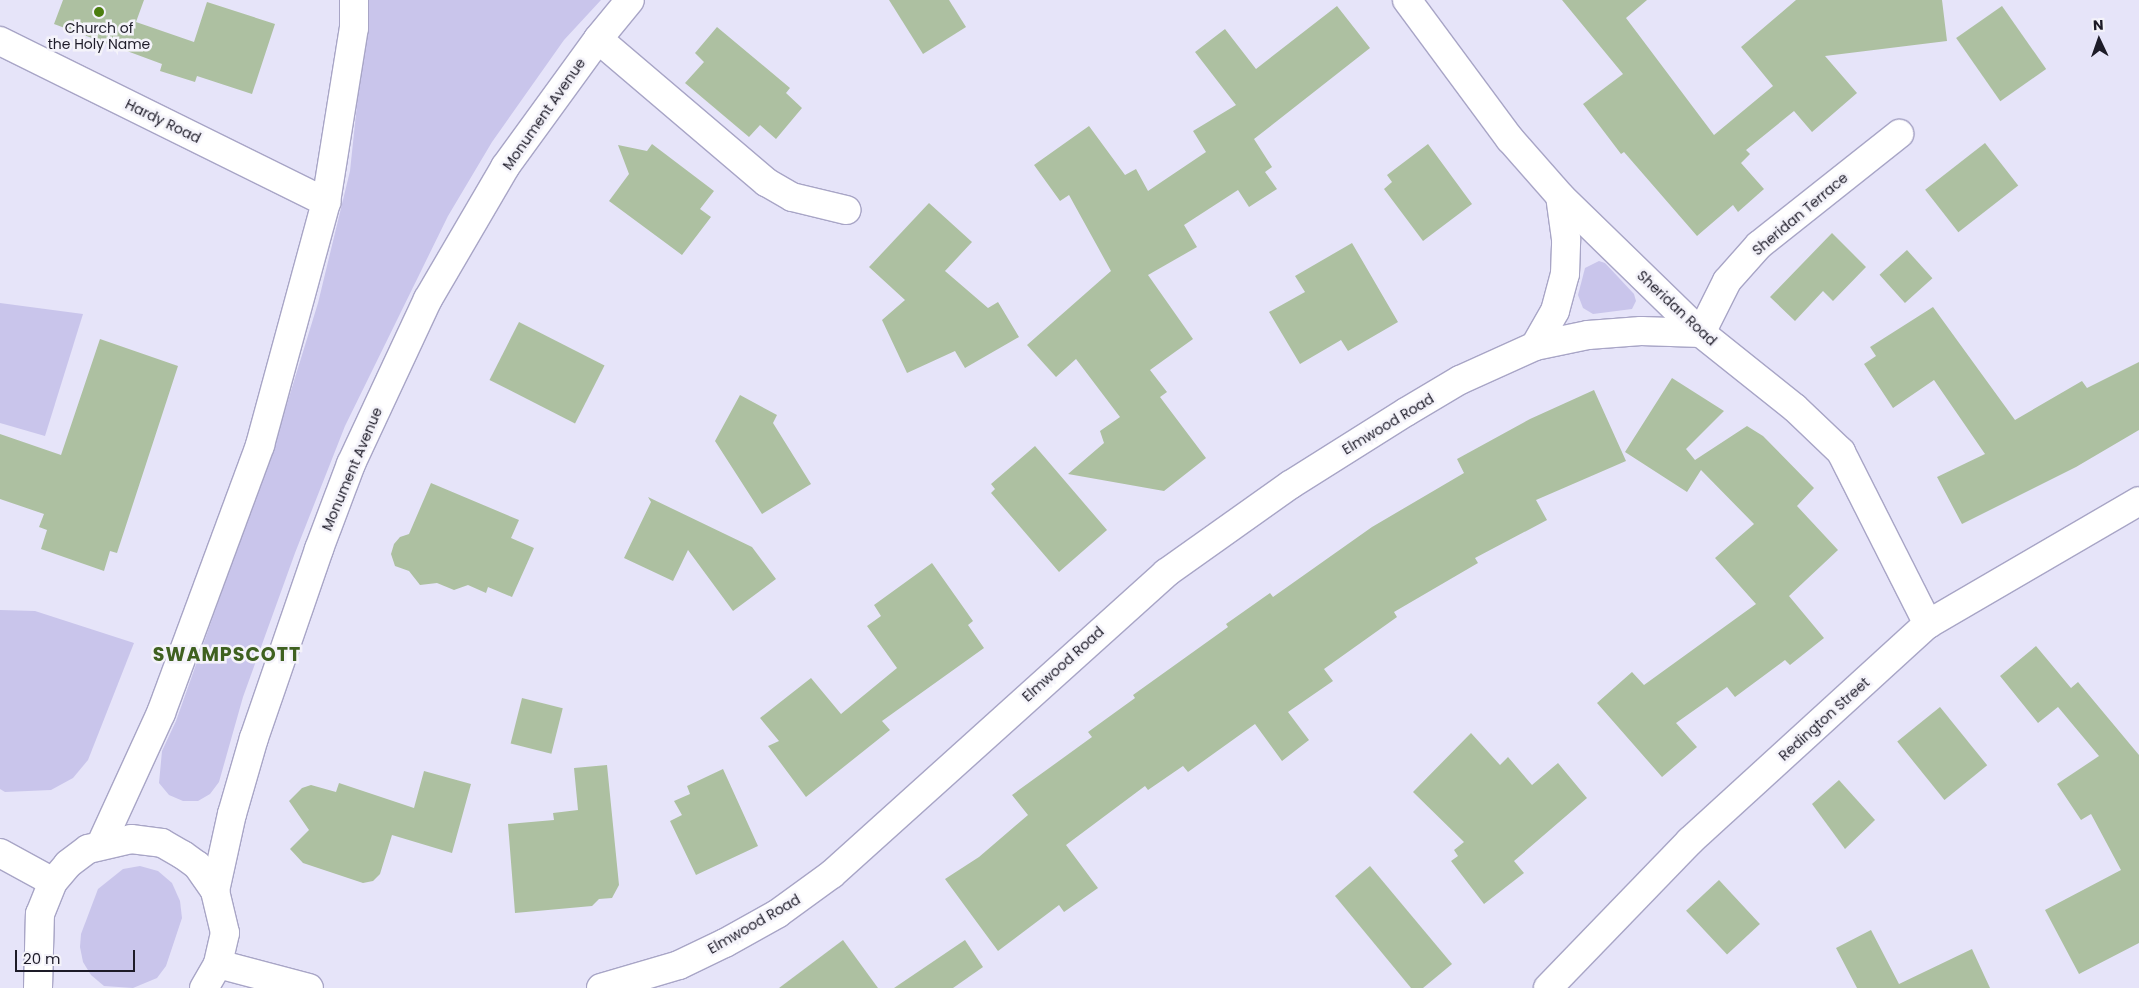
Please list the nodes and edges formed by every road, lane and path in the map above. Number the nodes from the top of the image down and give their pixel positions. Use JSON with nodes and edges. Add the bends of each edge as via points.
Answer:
{"nodes":[{"id":1,"x":354,"y":0,"type":"edge"},
{"id":2,"x":630,"y":0,"type":"edge"},
{"id":3,"x":1407,"y":0,"type":"edge"},
{"id":4,"x":598,"y":39,"type":"junction"},
{"id":5,"x":0,"y":41,"type":"edge"},
{"id":6,"x":1898,"y":134,"type":"dead end"},
{"id":7,"x":1560,"y":196,"type":"junction"},
{"id":8,"x":326,"y":202,"type":"junction"},
{"id":9,"x":846,"y":210,"type":"dead end"},
{"id":10,"x":1701,"y":333,"type":"junction"},
{"id":11,"x":1535,"y":346,"type":"junction"},
{"id":12,"x":2139,"y":501,"type":"edge"},
{"id":13,"x":1928,"y":624,"type":"junction"},
{"id":14,"x":101,"y":844,"type":"junction"},
{"id":15,"x":0,"y":853,"type":"edge"},
{"id":16,"x":53,"y":882,"type":"junction"},
{"id":17,"x":215,"y":890,"type":"junction"},
{"id":18,"x":40,"y":948,"type":"junction"},
{"id":19,"x":218,"y":964,"type":"junction"},
{"id":20,"x":38,"y":988,"type":"edge"},
{"id":21,"x":58,"y":988,"type":"edge"},
{"id":22,"x":204,"y":988,"type":"edge"},
{"id":23,"x":309,"y":988,"type":"edge"},
{"id":24,"x":602,"y":988,"type":"edge"},
{"id":25,"x":1548,"y":988,"type":"edge"}],
"edges":[{"from":1,"to":8,"type":"street","via":[[354,28]]},
{"from":2,"to":4,"type":"street","name":"Monument Avenue"},
{"from":3,"to":7,"type":"street","name":"Sheridan Road","via":[[1510,139]]},
{"from":4,"to":9,"type":"street","via":[[766,182],[792,197]]},
{"from":4,"to":17,"type":"street","name":"Monument Avenue","via":[[506,168],[428,299],[351,464],[257,728],[232,814]]},
{"from":5,"to":8,"type":"street","name":"Hardy Road"},
{"from":6,"to":10,"type":"street","name":"Sheridan Terrace","via":[[1759,245],[1727,281]]},
{"from":7,"to":10,"type":"street","name":"Sheridan Road"},
{"from":7,"to":11,"type":"street","via":[[1566,239],[1565,274],[1555,311]]},
{"from":8,"to":14,"type":"street","via":[[284,364],[230,533],[161,713]]},
{"from":10,"to":11,"type":"street","name":"Elmwood Road","via":[[1588,335]]},
{"from":10,"to":13,"type":"street","name":"Sheridan Road","via":[[1795,408],[1841,452]]},
{"from":11,"to":24,"type":"street","name":"Elmwood Road","via":[[1460,380],[1223,530],[1116,616],[832,874],[777,914],[679,965]]},
{"from":12,"to":13,"type":"street","name":"Redington Street"},
{"from":13,"to":25,"type":"street","name":"Redington Street","via":[[1690,841]]},
{"from":14,"to":16,"type":"street","via":[[68,864]]},
{"from":14,"to":17,"type":"street","via":[[131,839],[162,843],[197,866]]},
{"from":15,"to":16,"type":"street"},
{"from":16,"to":18,"type":"street","via":[[40,914]]},
{"from":17,"to":19,"type":"street","name":"Monument Avenue","via":[[224,933]]},
{"from":18,"to":20,"type":"street"},
{"from":18,"to":21,"type":"street"},
{"from":19,"to":22,"type":"street","name":"Monument Avenue"},
{"from":19,"to":23,"type":"street"}]}
